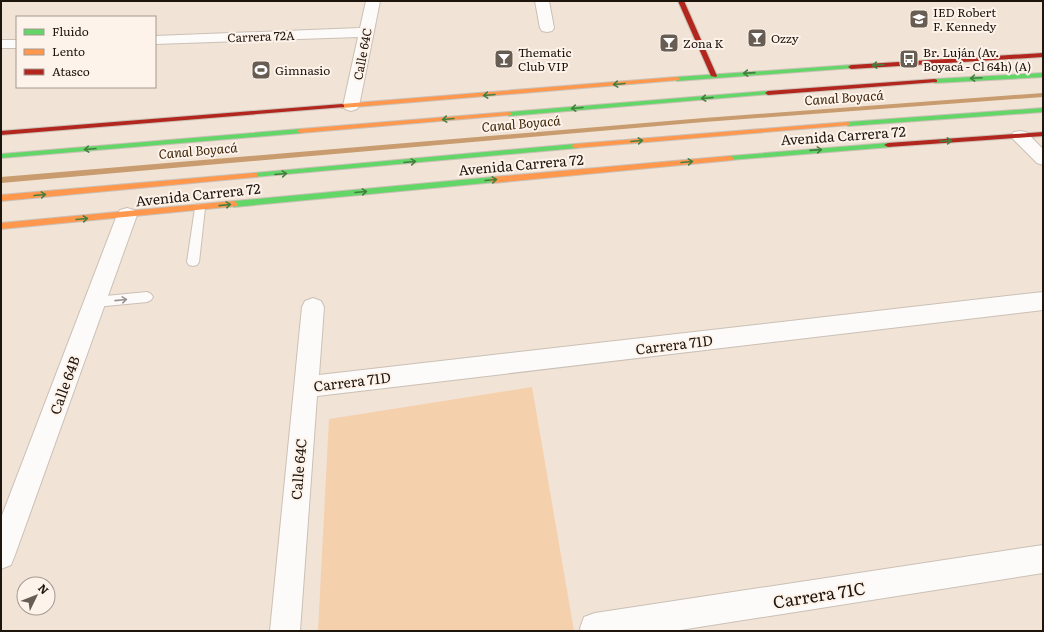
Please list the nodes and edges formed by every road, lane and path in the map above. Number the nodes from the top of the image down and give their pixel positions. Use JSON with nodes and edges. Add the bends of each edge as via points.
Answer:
{"nodes":[{"id":1,"x":373,"y":1,"type":"edge"},
{"id":2,"x":542,"y":1,"type":"edge"},
{"id":3,"x":681,"y":1,"type":"edge"},
{"id":4,"x":547,"y":28,"type":"dead end"},
{"id":5,"x":366,"y":32,"type":"junction"},
{"id":6,"x":156,"y":40,"type":"edge"},
{"id":7,"x":1,"y":44,"type":"edge"},
{"id":8,"x":16,"y":44,"type":"edge"},
{"id":9,"x":1043,"y":55,"type":"edge"},
{"id":10,"x":1006,"y":57,"type":"junction"},
{"id":11,"x":1043,"y":65,"type":"edge"},
{"id":12,"x":1043,"y":75,"type":"edge"},
{"id":13,"x":714,"y":76,"type":"junction"},
{"id":14,"x":351,"y":106,"type":"junction"},
{"id":15,"x":1043,"y":110,"type":"edge"},
{"id":16,"x":206,"y":118,"type":"junction"},
{"id":17,"x":178,"y":128,"type":"dead end"},
{"id":18,"x":1,"y":133,"type":"edge"},
{"id":19,"x":164,"y":133,"type":"dead end"},
{"id":20,"x":1043,"y":134,"type":"edge"},
{"id":21,"x":1020,"y":136,"type":"junction"},
{"id":22,"x":611,"y":143,"type":"junction"},
{"id":23,"x":129,"y":146,"type":"junction"},
{"id":24,"x":598,"y":152,"type":"dead end"},
{"id":25,"x":1,"y":156,"type":"edge"},
{"id":26,"x":1043,"y":159,"type":"edge"},
{"id":27,"x":584,"y":161,"type":"dead end"},
{"id":28,"x":564,"y":174,"type":"junction"},
{"id":29,"x":1,"y":198,"type":"edge"},
{"id":30,"x":200,"y":208,"type":"junction"},
{"id":31,"x":127,"y":215,"type":"junction"},
{"id":32,"x":1,"y":226,"type":"edge"},
{"id":33,"x":193,"y":262,"type":"dead end"},
{"id":34,"x":147,"y":297,"type":"dead end"},
{"id":35,"x":1043,"y":301,"type":"edge"},
{"id":36,"x":95,"y":302,"type":"junction"},
{"id":37,"x":313,"y":307,"type":"dead end"},
{"id":38,"x":305,"y":387,"type":"junction"},
{"id":39,"x":1,"y":553,"type":"edge"},
{"id":40,"x":1043,"y":559,"type":"edge"},
{"id":41,"x":596,"y":630,"type":"edge"},
{"id":42,"x":285,"y":631,"type":"edge"}],
"edges":[{"from":1,"to":5,"type":"street","name":"Calle 64C"},
{"from":2,"to":4,"type":"street"},
{"from":3,"to":13,"type":"main road"},
{"from":5,"to":6,"type":"street","name":"Carrera 72A"},
{"from":5,"to":14,"type":"street","name":"Calle 64C"},
{"from":7,"to":8,"type":"street"},
{"from":9,"to":10,"type":"main road"},
{"from":10,"to":11,"type":"main road"},
{"from":10,"to":13,"type":"main road","one_way":true},
{"from":12,"to":23,"type":"main road","one_way":true,"via":[[850,86]]},
{"from":13,"to":14,"type":"main road","one_way":true},
{"from":14,"to":16,"type":"main road"},
{"from":22,"to":15,"type":"main road","name":"Avenida Carrera 72","one_way":true},
{"from":16,"to":17,"type":"main road"},
{"from":16,"to":18,"type":"main road"},
{"from":19,"to":23,"type":"main road"},
{"from":20,"to":21,"type":"main road","name":"Avenida Carrera 72"},
{"from":21,"to":26,"type":"street"},
{"from":28,"to":21,"type":"main road","name":"Avenida Carrera 72","one_way":true,"via":[[790,152]]},
{"from":22,"to":24,"type":"main road"},
{"from":29,"to":22,"type":"main road","name":"Avenida Carrera 72","one_way":true},
{"from":23,"to":25,"type":"main road","one_way":true},
{"from":27,"to":28,"type":"main road"},
{"from":30,"to":28,"type":"main road","name":"Avenida Carrera 72","one_way":true},
{"from":30,"to":31,"type":"main road","name":"Avenida Carrera 72"},
{"from":30,"to":33,"type":"lane"},
{"from":32,"to":31,"type":"main road","name":"Avenida Carrera 72","one_way":true},
{"from":31,"to":36,"type":"street","name":"Calle 64B"},
{"from":36,"to":34,"type":"lane","one_way":true},
{"from":35,"to":38,"type":"street","name":"Carrera 71D"},
{"from":36,"to":39,"type":"street","name":"Calle 64B"},
{"from":37,"to":38,"type":"street","name":"Calle 64C"},
{"from":38,"to":42,"type":"street","name":"Calle 64C"},
{"from":40,"to":41,"type":"street","name":"Carrera 71C"}]}
